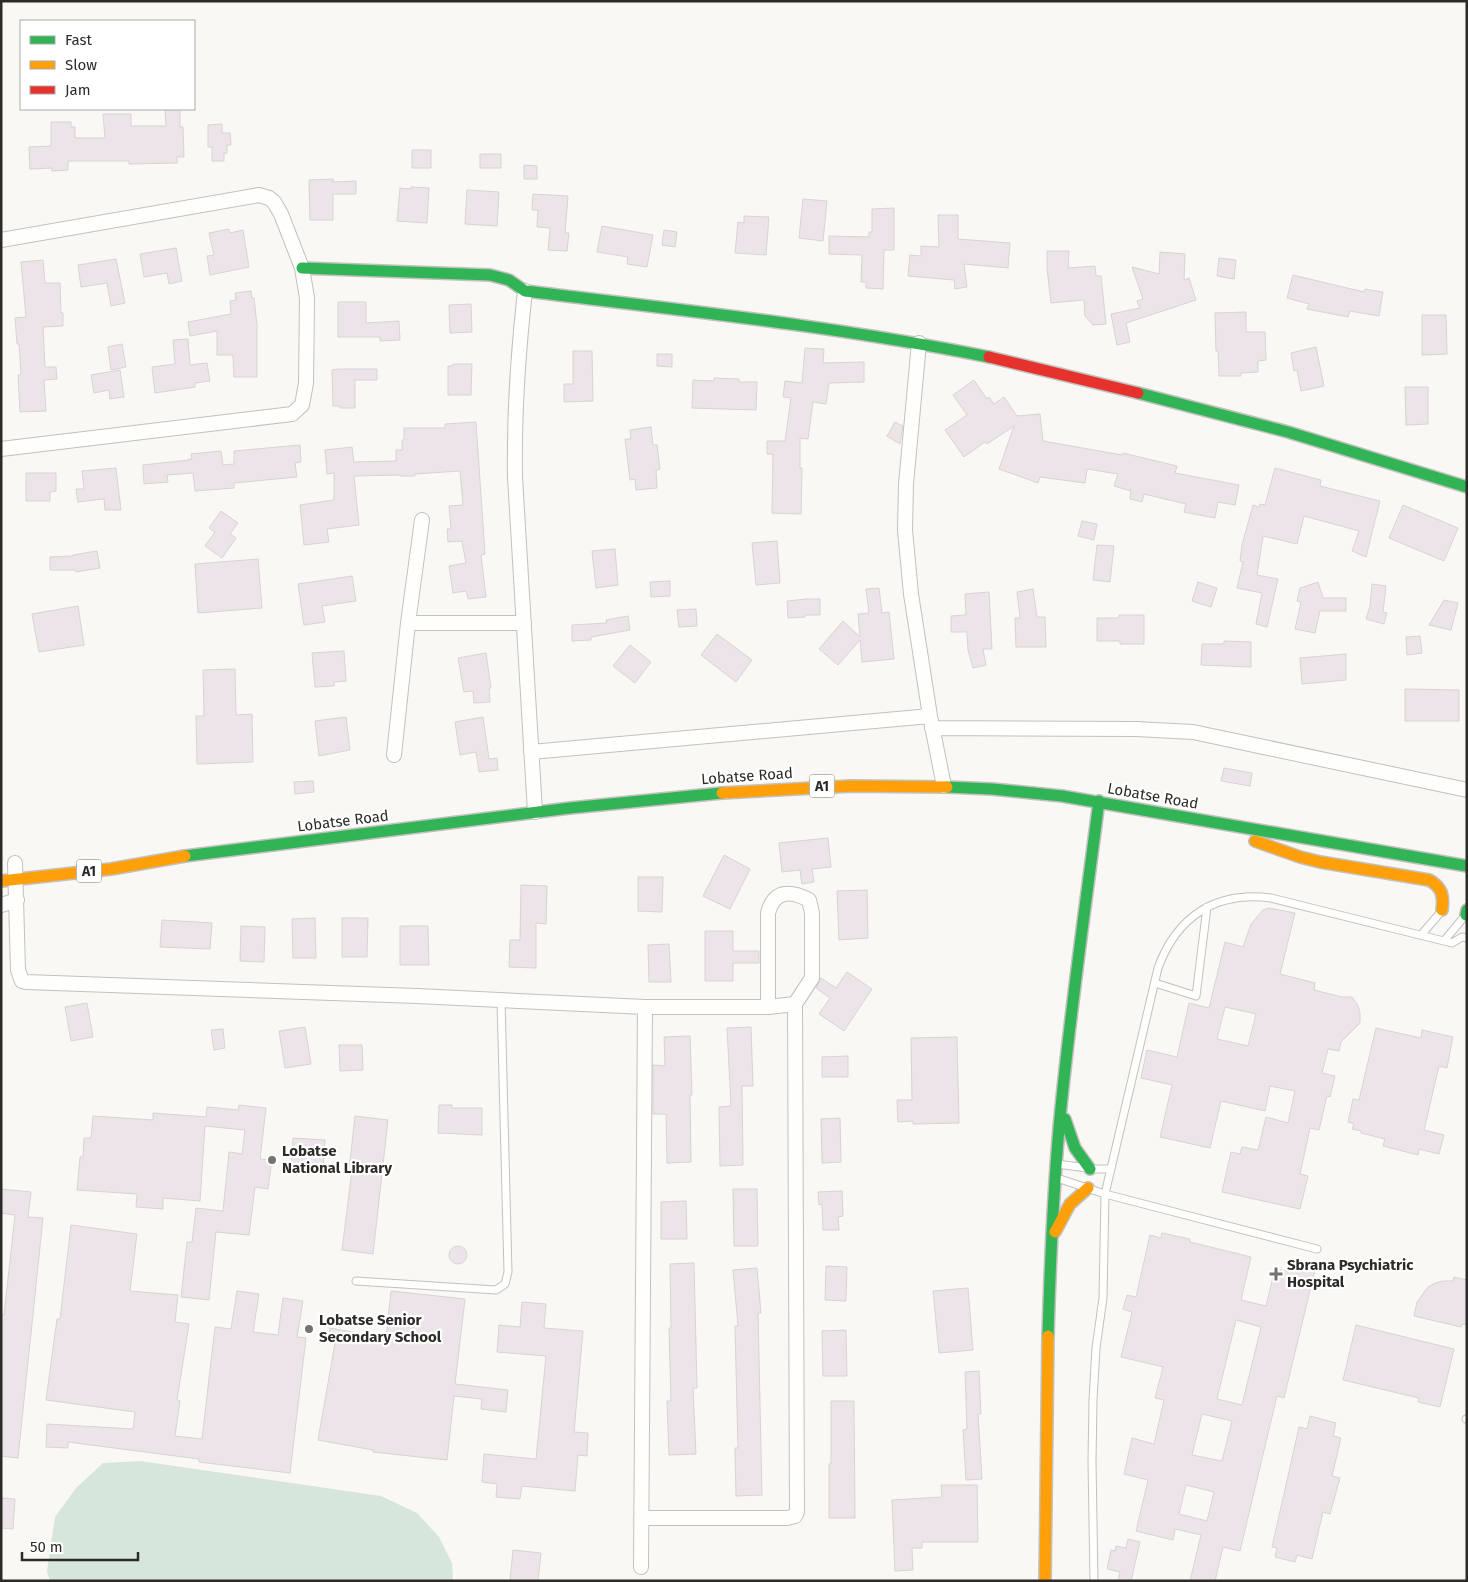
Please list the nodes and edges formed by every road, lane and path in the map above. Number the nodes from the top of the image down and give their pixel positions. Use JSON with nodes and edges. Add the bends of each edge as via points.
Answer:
{"nodes":[{"id":1,"x":1,"y":240,"type":"edge"},
{"id":2,"x":302,"y":268,"type":"junction"},
{"id":3,"x":525,"y":291,"type":"junction"},
{"id":4,"x":919,"y":343,"type":"junction"},
{"id":5,"x":1,"y":449,"type":"edge"},
{"id":6,"x":1467,"y":487,"type":"edge"},
{"id":7,"x":422,"y":520,"type":"dead end"},
{"id":8,"x":408,"y":623,"type":"junction"},
{"id":9,"x":524,"y":623,"type":"junction"},
{"id":10,"x":931,"y":722,"type":"junction"},
{"id":11,"x":531,"y":752,"type":"junction"},
{"id":12,"x":394,"y":756,"type":"dead end"},
{"id":13,"x":944,"y":786,"type":"junction"},
{"id":14,"x":1467,"y":790,"type":"edge"},
{"id":15,"x":1099,"y":801,"type":"junction"},
{"id":16,"x":535,"y":812,"type":"junction"},
{"id":17,"x":1188,"y":817,"type":"junction"},
{"id":18,"x":110,"y":857,"type":"dead end"},
{"id":19,"x":176,"y":857,"type":"junction"},
{"id":20,"x":14,"y":863,"type":"dead end"},
{"id":21,"x":1467,"y":866,"type":"edge"},
{"id":22,"x":16,"y":879,"type":"junction"},
{"id":23,"x":1,"y":881,"type":"edge"},
{"id":24,"x":17,"y":900,"type":"junction"},
{"id":25,"x":1,"y":905,"type":"edge"},
{"id":26,"x":1207,"y":907,"type":"junction"},
{"id":27,"x":1442,"y":910,"type":"joint"},
{"id":28,"x":1466,"y":913,"type":"edge"},
{"id":29,"x":1420,"y":935,"type":"junction"},
{"id":30,"x":1467,"y":938,"type":"edge"},
{"id":31,"x":1444,"y":942,"type":"junction"},
{"id":32,"x":1155,"y":983,"type":"junction"},
{"id":33,"x":501,"y":1000,"type":"junction"},
{"id":34,"x":795,"y":1004,"type":"junction"},
{"id":35,"x":644,"y":1007,"type":"junction"},
{"id":36,"x":768,"y":1007,"type":"junction"},
{"id":37,"x":1062,"y":1110,"type":"junction"},
{"id":38,"x":1057,"y":1164,"type":"junction"},
{"id":39,"x":1090,"y":1169,"type":"junction"},
{"id":40,"x":1111,"y":1169,"type":"junction"},
{"id":41,"x":1056,"y":1178,"type":"junction"},
{"id":42,"x":1088,"y":1188,"type":"junction"},
{"id":43,"x":1105,"y":1194,"type":"junction"},
{"id":44,"x":1052,"y":1239,"type":"junction"},
{"id":45,"x":1317,"y":1249,"type":"dead end"},
{"id":46,"x":356,"y":1281,"type":"dead end"},
{"id":47,"x":641,"y":1518,"type":"junction"},
{"id":48,"x":642,"y":1567,"type":"dead end"},
{"id":49,"x":1045,"y":1581,"type":"edge"},
{"id":50,"x":1094,"y":1581,"type":"edge"}],
"edges":[{"from":1,"to":2,"type":"street","via":[[259,195],[269,198],[278,208]]},
{"from":2,"to":3,"type":"main road","via":[[490,275],[503,277]]},
{"from":2,"to":5,"type":"street","via":[[306,298],[306,383],[302,405],[292,414]]},
{"from":3,"to":4,"type":"main road","via":[[768,320]]},
{"from":3,"to":9,"type":"street","via":[[514,431]]},
{"from":4,"to":6,"type":"main road","via":[[1106,384],[1288,432]]},
{"from":4,"to":10,"type":"street","via":[[905,530],[911,594]]},
{"from":7,"to":8,"type":"street"},
{"from":8,"to":9,"type":"street"},
{"from":8,"to":12,"type":"street"},
{"from":9,"to":11,"type":"street"},
{"from":10,"to":11,"type":"street"},
{"from":10,"to":13,"type":"street"},
{"from":10,"to":14,"type":"street","via":[[1193,732]]},
{"from":11,"to":16,"type":"street"},
{"from":13,"to":15,"type":"main road","name":"Lobatse Road","number":"A1","via":[[1022,791]]},
{"from":13,"to":16,"type":"main road","name":"Lobatse Road","number":"A1","via":[[750,790]]},
{"from":15,"to":17,"type":"main road","name":"Lobatse Road","number":"A1"},
{"from":15,"to":37,"type":"main road"},
{"from":16,"to":19,"type":"main road","name":"Lobatse Road","number":"A1"},
{"from":17,"to":21,"type":"main road","name":"Lobatse Road","number":"A1"},
{"from":17,"to":27,"type":"main road","via":[[1300,857],[1428,880],[1441,890]]},
{"from":18,"to":19,"type":"main road","name":"Lobatse Road","number":"A1"},
{"from":19,"to":22,"type":"main road","name":"Lobatse Road","number":"A1","via":[[153,863]]},
{"from":20,"to":22,"type":"street"},
{"from":22,"to":23,"type":"main road","name":"Lobatse Road","number":"A1"},
{"from":22,"to":24,"type":"street"},
{"from":24,"to":25,"type":"street"},
{"from":24,"to":33,"type":"street","via":[[18,970],[22,981],[26,982]]},
{"from":26,"to":29,"type":"lane","via":[[1242,896],[1271,898]]},
{"from":26,"to":32,"type":"lane","via":[[1188,920],[1170,942]]},
{"from":26,"to":32,"type":"lane","via":[[1196,996]]},
{"from":27,"to":29,"type":"lane"},
{"from":28,"to":31,"type":"lane"},
{"from":29,"to":31,"type":"lane"},
{"from":30,"to":31,"type":"lane"},
{"from":32,"to":40,"type":"lane"},
{"from":33,"to":35,"type":"street"},
{"from":33,"to":46,"type":"lane","via":[[508,1272],[505,1284],[496,1290]]},
{"from":34,"to":36,"type":"street"},
{"from":34,"to":36,"type":"street","via":[[812,978],[812,907],[799,895],[785,894],[775,897],[768,913]]},
{"from":34,"to":47,"type":"street","via":[[797,1512],[787,1518]]},
{"from":35,"to":36,"type":"street"},
{"from":35,"to":47,"type":"street"},
{"from":37,"to":38,"type":"main road"},
{"from":37,"to":39,"type":"main road","via":[[1070,1138]]},
{"from":38,"to":39,"type":"lane"},
{"from":38,"to":41,"type":"main road"},
{"from":39,"to":40,"type":"lane"},
{"from":40,"to":43,"type":"lane"},
{"from":41,"to":42,"type":"lane"},
{"from":41,"to":44,"type":"main road"},
{"from":42,"to":43,"type":"lane"},
{"from":42,"to":44,"type":"main road","via":[[1070,1204]]},
{"from":43,"to":45,"type":"lane"},
{"from":43,"to":50,"type":"lane","via":[[1103,1298],[1093,1400]]},
{"from":44,"to":49,"type":"main road"},
{"from":47,"to":48,"type":"street"}]}
